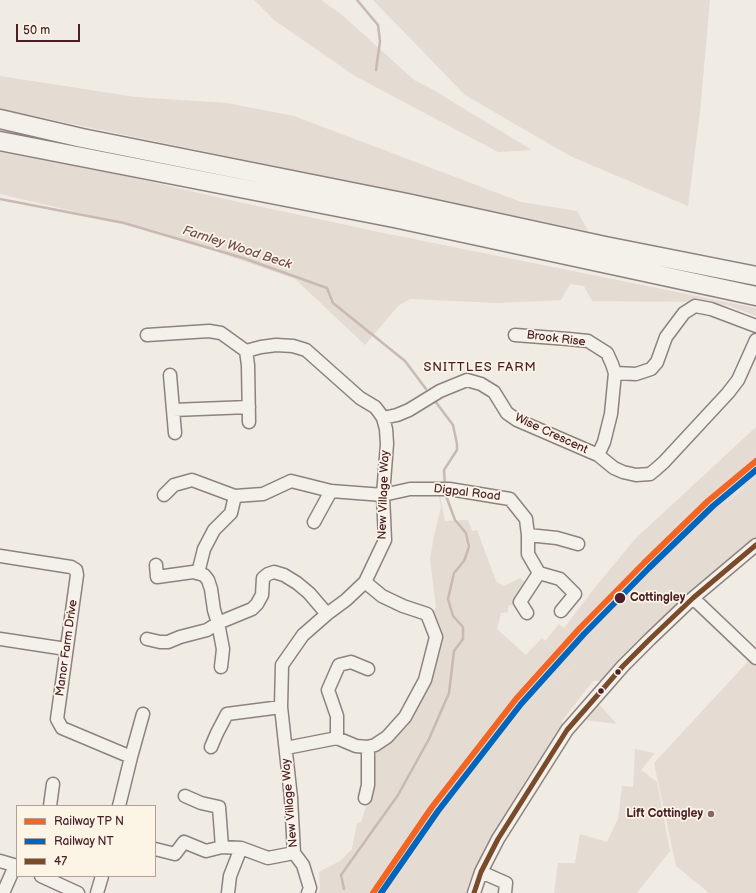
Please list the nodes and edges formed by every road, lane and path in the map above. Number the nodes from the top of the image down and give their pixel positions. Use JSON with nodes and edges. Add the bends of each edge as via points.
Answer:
{"nodes":[{"id":1,"x":0,"y":119,"type":"edge"},
{"id":2,"x":0,"y":141,"type":"edge"},
{"id":3,"x":580,"y":249,"type":"junction"},
{"id":4,"x":602,"y":254,"type":"junction"},
{"id":5,"x":756,"y":276,"type":"edge"},
{"id":6,"x":756,"y":296,"type":"edge"},
{"id":7,"x":756,"y":326,"type":"edge"},
{"id":8,"x":147,"y":335,"type":"dead end"},
{"id":9,"x":515,"y":335,"type":"dead end"},
{"id":10,"x":756,"y":340,"type":"edge"},
{"id":11,"x":246,"y":351,"type":"junction"},
{"id":12,"x":615,"y":373,"type":"junction"},
{"id":13,"x":170,"y":375,"type":"dead end"},
{"id":14,"x":249,"y":407,"type":"junction"},
{"id":15,"x":173,"y":410,"type":"junction"},
{"id":16,"x":383,"y":418,"type":"junction"},
{"id":17,"x":249,"y":422,"type":"dead end"},
{"id":18,"x":175,"y":433,"type":"dead end"},
{"id":19,"x":598,"y":455,"type":"junction"},
{"id":20,"x":331,"y":491,"type":"junction"},
{"id":21,"x":164,"y":495,"type":"dead end"},
{"id":22,"x":383,"y":495,"type":"junction"},
{"id":23,"x":235,"y":496,"type":"junction"},
{"id":24,"x":314,"y":522,"type":"dead end"},
{"id":25,"x":528,"y":535,"type":"junction"},
{"id":26,"x":578,"y":544,"type":"dead end"},
{"id":27,"x":756,"y":545,"type":"edge"},
{"id":28,"x":0,"y":556,"type":"edge"},
{"id":29,"x":156,"y":565,"type":"dead end"},
{"id":30,"x":198,"y":573,"type":"junction"},
{"id":31,"x":539,"y":573,"type":"junction"},
{"id":32,"x":365,"y":582,"type":"junction"},
{"id":33,"x":693,"y":598,"type":"junction"},
{"id":34,"x":560,"y":611,"type":"dead end"},
{"id":35,"x":327,"y":614,"type":"junction"},
{"id":36,"x":527,"y":614,"type":"dead end"},
{"id":37,"x":218,"y":623,"type":"junction"},
{"id":38,"x":0,"y":639,"type":"edge"},
{"id":39,"x":147,"y":639,"type":"dead end"},
{"id":40,"x":66,"y":649,"type":"junction"},
{"id":41,"x":756,"y":658,"type":"edge"},
{"id":42,"x":220,"y":667,"type":"dead end"},
{"id":43,"x":368,"y":669,"type":"dead end"},
{"id":44,"x":281,"y":708,"type":"junction"},
{"id":45,"x":143,"y":714,"type":"dead end"},
{"id":46,"x":337,"y":738,"type":"junction"},
{"id":47,"x":211,"y":747,"type":"dead end"},
{"id":48,"x":368,"y":747,"type":"junction"},
{"id":49,"x":286,"y":748,"type":"junction"},
{"id":50,"x":131,"y":757,"type":"junction"},
{"id":51,"x":53,"y":784,"type":"dead end"},
{"id":52,"x":185,"y":796,"type":"dead end"},
{"id":53,"x":365,"y":798,"type":"dead end"},
{"id":54,"x":50,"y":805,"type":"edge"},
{"id":55,"x":119,"y":805,"type":"edge"},
{"id":56,"x":222,"y":847,"type":"junction"},
{"id":57,"x":241,"y":848,"type":"junction"},
{"id":58,"x":156,"y":849,"type":"edge"},
{"id":59,"x":294,"y":853,"type":"junction"},
{"id":60,"x":0,"y":861,"type":"edge"},
{"id":61,"x":16,"y":866,"type":"edge"},
{"id":62,"x":481,"y":872,"type":"junction"},
{"id":63,"x":43,"y":877,"type":"edge"},
{"id":64,"x":102,"y":877,"type":"edge"},
{"id":65,"x":3,"y":893,"type":"edge"},
{"id":66,"x":78,"y":893,"type":"edge"},
{"id":67,"x":97,"y":893,"type":"edge"},
{"id":68,"x":228,"y":893,"type":"edge"},
{"id":69,"x":308,"y":893,"type":"edge"},
{"id":70,"x":474,"y":893,"type":"edge"},
{"id":71,"x":505,"y":893,"type":"edge"}],
"edges":[{"from":1,"to":3,"type":"highway","via":[[82,138],[399,201]]},
{"from":2,"to":3,"type":"highway","via":[[394,218]]},
{"from":3,"to":4,"type":"highway"},
{"from":4,"to":5,"type":"highway"},
{"from":4,"to":6,"type":"highway"},
{"from":7,"to":12,"type":"street","via":[[711,308],[695,306],[684,313],[666,337],[657,362],[651,369],[636,374]]},
{"from":8,"to":11,"type":"street","via":[[209,331],[221,333]]},
{"from":9,"to":12,"type":"street","name":"Brook Rise","via":[[588,342],[607,353]]},
{"from":10,"to":19,"type":"street","via":[[738,380],[728,393],[650,474],[631,475],[614,468]]},
{"from":11,"to":14,"type":"street"},
{"from":11,"to":16,"type":"street","via":[[276,345],[306,350],[360,398],[375,407]]},
{"from":12,"to":19,"type":"street","name":"Brook Rise","via":[[611,414]]},
{"from":13,"to":15,"type":"street"},
{"from":14,"to":15,"type":"street"},
{"from":14,"to":17,"type":"street"},
{"from":15,"to":18,"type":"street"},
{"from":16,"to":19,"type":"street","name":"Wise Crescent","via":[[409,410],[440,391],[467,380],[481,384],[494,392],[507,413],[517,420]]},
{"from":16,"to":22,"type":"street","name":"New Village Way","via":[[387,444]]},
{"from":20,"to":22,"type":"street","name":"Digpal Road"},
{"from":20,"to":23,"type":"street","name":"Digpal Road","via":[[291,481],[264,494]]},
{"from":20,"to":24,"type":"street"},
{"from":21,"to":23,"type":"street","via":[[174,485],[192,480]]},
{"from":22,"to":25,"type":"street","name":"Digpal Road","via":[[410,489],[443,489],[510,499],[526,519]]},
{"from":22,"to":32,"type":"street","name":"New Village Way","via":[[385,540]]},
{"from":23,"to":30,"type":"street","via":[[231,513],[214,530],[204,549]]},
{"from":25,"to":26,"type":"street","via":[[557,538]]},
{"from":25,"to":31,"type":"street","name":"Digpal Road","via":[[528,554]]},
{"from":27,"to":33,"type":"street"},
{"from":28,"to":40,"type":"street","name":"Manor Farm Drive","via":[[71,567],[76,570],[78,575]]},
{"from":29,"to":30,"type":"street","via":[[157,577]]},
{"from":30,"to":37,"type":"street","via":[[208,580]]},
{"from":31,"to":34,"type":"street","via":[[560,579],[576,594]]},
{"from":31,"to":36,"type":"street","via":[[520,602]]},
{"from":32,"to":35,"type":"street","name":"New Village Way"},
{"from":32,"to":48,"type":"street","via":[[382,596],[427,614],[436,637],[425,680],[405,717],[387,737]]},
{"from":33,"to":41,"type":"street"},
{"from":33,"to":62,"type":"street","via":[[623,666],[567,730],[498,839]]},
{"from":35,"to":37,"type":"street","via":[[297,583],[274,572],[263,578],[262,595],[252,609]]},
{"from":35,"to":44,"type":"street","name":"New Village Way","via":[[303,635],[282,665]]},
{"from":37,"to":39,"type":"street","via":[[207,630],[168,642]]},
{"from":37,"to":42,"type":"street","via":[[222,649]]},
{"from":38,"to":40,"type":"street"},
{"from":40,"to":50,"type":"street","name":"Manor Farm Drive","via":[[57,719],[62,728]]},
{"from":43,"to":46,"type":"street","via":[[351,662],[339,665],[328,690],[337,716]]},
{"from":44,"to":47,"type":"street","via":[[226,714]]},
{"from":44,"to":49,"type":"street","name":"New Village Way"},
{"from":45,"to":50,"type":"street"},
{"from":46,"to":48,"type":"street","via":[[356,746]]},
{"from":46,"to":49,"type":"street"},
{"from":48,"to":53,"type":"street","via":[[368,785]]},
{"from":49,"to":59,"type":"street","name":"New Village Way"},
{"from":50,"to":55,"type":"street"},
{"from":51,"to":54,"type":"street"},
{"from":52,"to":56,"type":"street","via":[[219,807]]},
{"from":56,"to":57,"type":"street"},
{"from":56,"to":58,"type":"street","via":[[206,850],[184,842],[175,854]]},
{"from":57,"to":59,"type":"street","via":[[268,858]]},
{"from":57,"to":68,"type":"street","via":[[230,876]]},
{"from":59,"to":69,"type":"street","name":"New Village Way","via":[[303,865],[310,888]]},
{"from":60,"to":61,"type":"street"},
{"from":61,"to":65,"type":"street"},
{"from":62,"to":70,"type":"street"},
{"from":62,"to":71,"type":"street","via":[[506,883]]},
{"from":63,"to":66,"type":"street"},
{"from":64,"to":67,"type":"street"}]}
